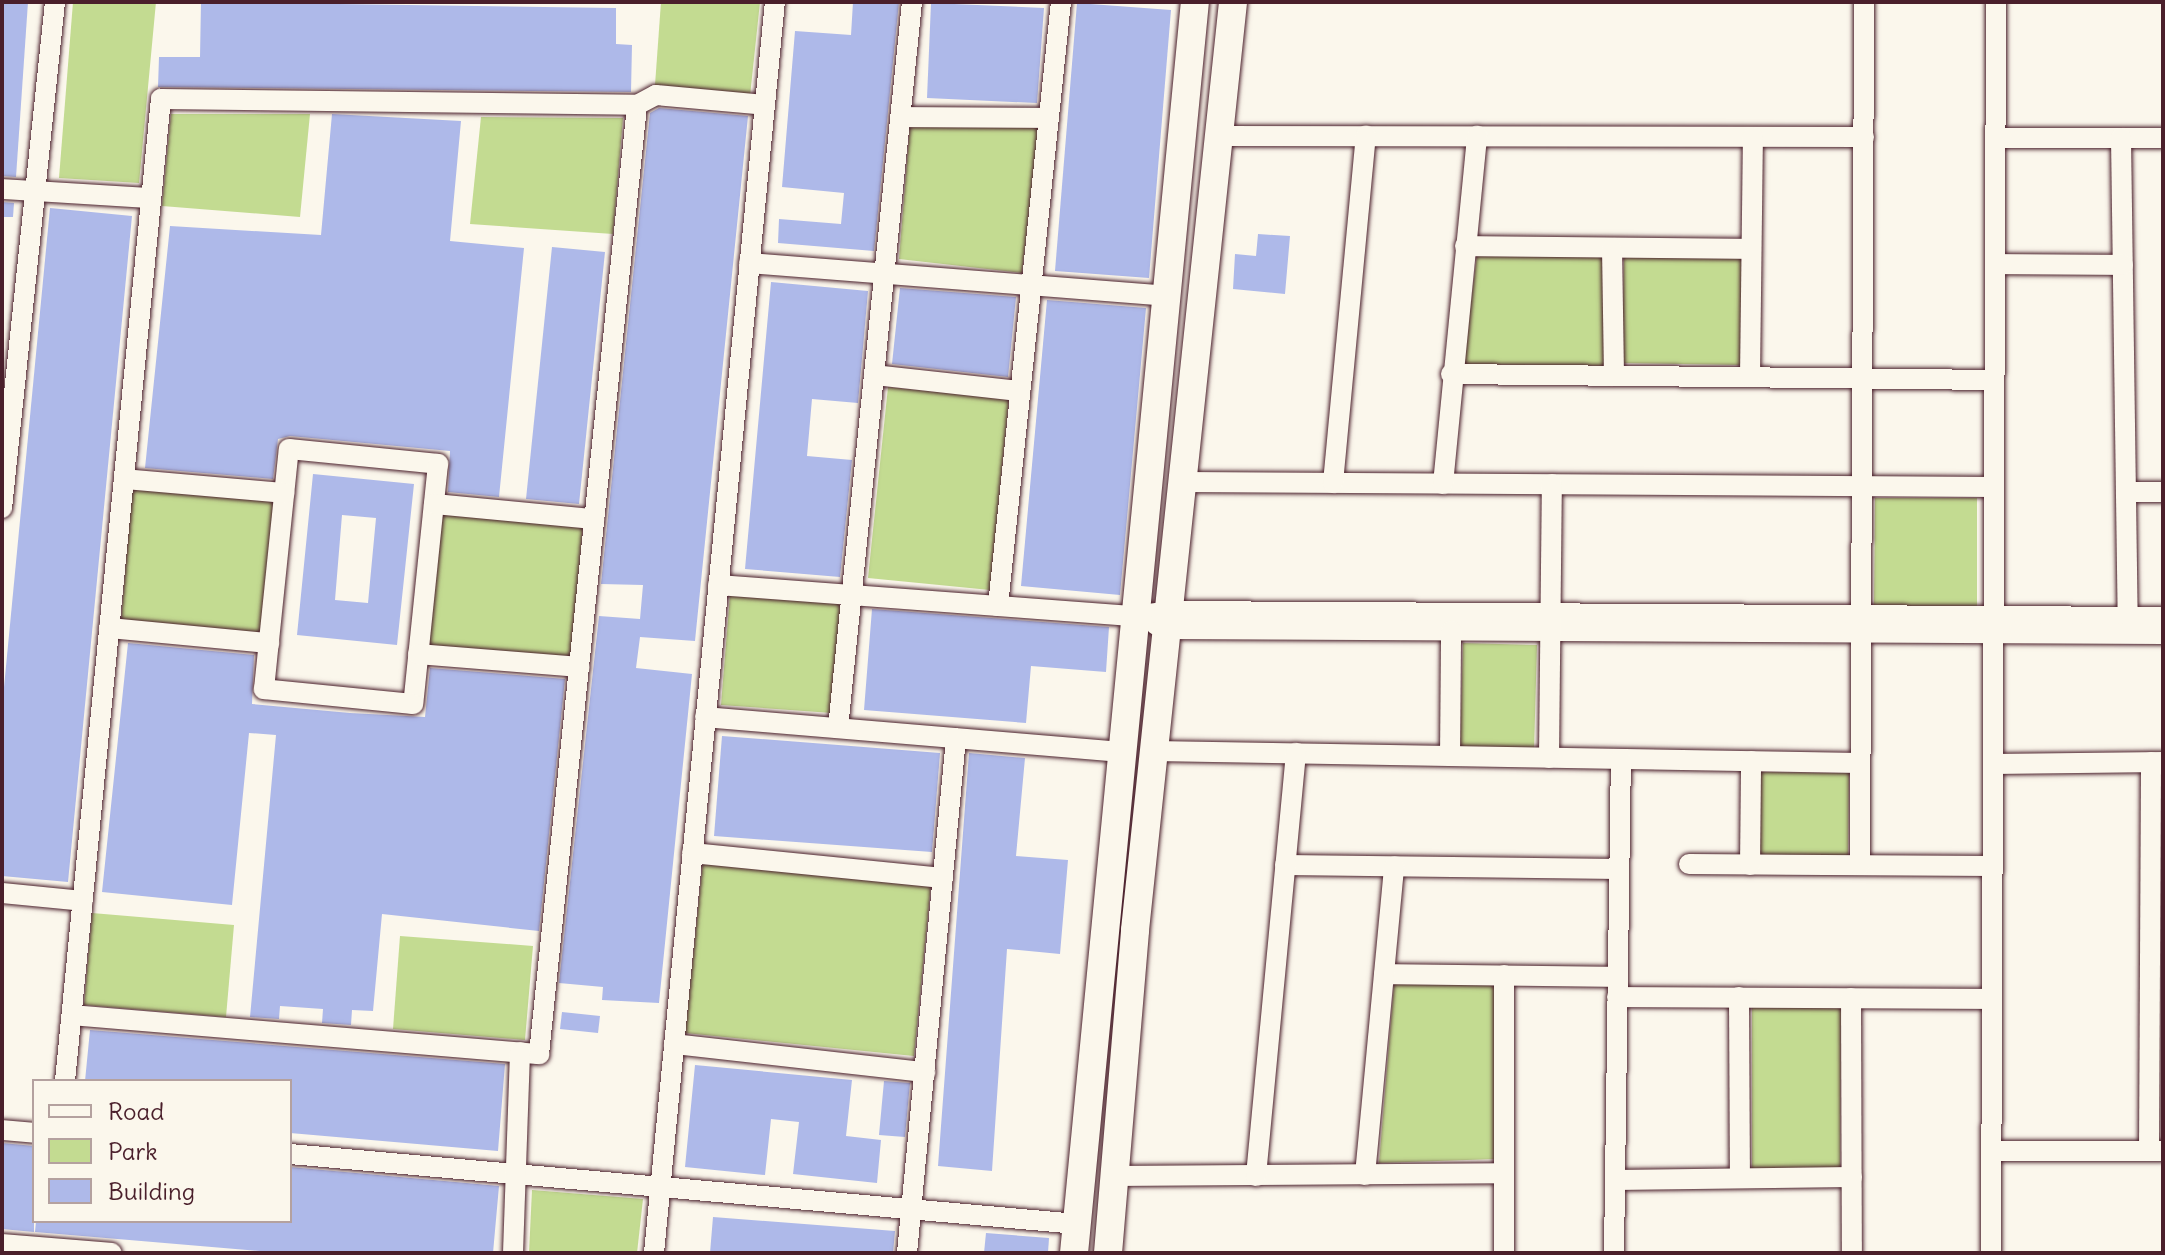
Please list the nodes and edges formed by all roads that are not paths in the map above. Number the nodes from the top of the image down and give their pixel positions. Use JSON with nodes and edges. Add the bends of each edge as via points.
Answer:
{"nodes":[{"id":1,"x":55,"y":2,"type":"edge"},
{"id":2,"x":775,"y":2,"type":"edge"},
{"id":3,"x":912,"y":2,"type":"edge"},
{"id":4,"x":1061,"y":2,"type":"edge"},
{"id":5,"x":1195,"y":2,"type":"edge"},
{"id":6,"x":1233,"y":2,"type":"edge"},
{"id":7,"x":1864,"y":2,"type":"edge"},
{"id":8,"x":1996,"y":2,"type":"edge"},
{"id":9,"x":637,"y":105,"type":"junction"},
{"id":10,"x":765,"y":105,"type":"junction"},
{"id":11,"x":901,"y":117,"type":"junction"},
{"id":12,"x":1049,"y":118,"type":"junction"},
{"id":13,"x":1220,"y":136,"type":"junction"},
{"id":14,"x":1366,"y":136,"type":"junction"},
{"id":15,"x":1477,"y":136,"type":"junction"},
{"id":16,"x":1753,"y":137,"type":"junction"},
{"id":17,"x":1864,"y":137,"type":"junction"},
{"id":18,"x":1996,"y":138,"type":"junction"},
{"id":19,"x":2121,"y":138,"type":"junction"},
{"id":20,"x":2163,"y":138,"type":"edge"},
{"id":21,"x":2,"y":189,"type":"edge"},
{"id":22,"x":32,"y":192,"type":"junction"},
{"id":23,"x":151,"y":198,"type":"junction"},
{"id":24,"x":1465,"y":246,"type":"junction"},
{"id":25,"x":1612,"y":248,"type":"junction"},
{"id":26,"x":1751,"y":249,"type":"junction"},
{"id":27,"x":749,"y":263,"type":"junction"},
{"id":28,"x":1995,"y":264,"type":"junction"},
{"id":29,"x":2123,"y":265,"type":"junction"},
{"id":30,"x":884,"y":274,"type":"junction"},
{"id":31,"x":1031,"y":285,"type":"junction"},
{"id":32,"x":1166,"y":296,"type":"junction"},
{"id":33,"x":1451,"y":374,"type":"junction"},
{"id":34,"x":874,"y":375,"type":"junction"},
{"id":35,"x":1614,"y":376,"type":"junction"},
{"id":36,"x":1750,"y":377,"type":"junction"},
{"id":37,"x":1862,"y":378,"type":"junction"},
{"id":38,"x":1994,"y":380,"type":"junction"},
{"id":39,"x":1020,"y":391,"type":"junction"},
{"id":40,"x":124,"y":479,"type":"junction"},
{"id":41,"x":1183,"y":482,"type":"junction"},
{"id":42,"x":1333,"y":483,"type":"junction"},
{"id":43,"x":1443,"y":484,"type":"junction"},
{"id":44,"x":1552,"y":484,"type":"junction"},
{"id":45,"x":1861,"y":486,"type":"junction"},
{"id":46,"x":1994,"y":487,"type":"junction"},
{"id":47,"x":2126,"y":492,"type":"junction"},
{"id":48,"x":2163,"y":492,"type":"edge"},
{"id":49,"x":284,"y":493,"type":"junction"},
{"id":50,"x":434,"y":504,"type":"junction"},
{"id":51,"x":2,"y":508,"type":"edge"},
{"id":52,"x":594,"y":519,"type":"junction"},
{"id":53,"x":718,"y":585,"type":"junction"},
{"id":54,"x":852,"y":595,"type":"junction"},
{"id":55,"x":998,"y":606,"type":"junction"},
{"id":56,"x":1135,"y":616,"type":"junction"},
{"id":57,"x":2128,"y":617,"type":"junction"},
{"id":58,"x":2163,"y":617,"type":"edge"},
{"id":59,"x":1168,"y":620,"type":"junction"},
{"id":60,"x":1549,"y":623,"type":"junction"},
{"id":61,"x":1994,"y":625,"type":"junction"},
{"id":62,"x":1860,"y":626,"type":"junction"},
{"id":63,"x":109,"y":628,"type":"junction"},
{"id":64,"x":1451,"y":631,"type":"junction"},
{"id":65,"x":2163,"y":634,"type":"edge"},
{"id":66,"x":269,"y":643,"type":"junction"},
{"id":67,"x":418,"y":654,"type":"junction"},
{"id":68,"x":579,"y":667,"type":"junction"},
{"id":69,"x":705,"y":717,"type":"junction"},
{"id":70,"x":838,"y":728,"type":"junction"},
{"id":71,"x":956,"y":738,"type":"junction"},
{"id":72,"x":1154,"y":751,"type":"junction"},
{"id":73,"x":1121,"y":752,"type":"junction"},
{"id":74,"x":1296,"y":753,"type":"junction"},
{"id":75,"x":1450,"y":756,"type":"junction"},
{"id":76,"x":1549,"y":758,"type":"junction"},
{"id":77,"x":1621,"y":759,"type":"junction"},
{"id":78,"x":1751,"y":761,"type":"junction"},
{"id":79,"x":2157,"y":762,"type":"edge"},
{"id":80,"x":1860,"y":763,"type":"junction"},
{"id":81,"x":1993,"y":764,"type":"junction"},
{"id":82,"x":692,"y":853,"type":"junction"},
{"id":83,"x":1689,"y":864,"type":"dead end"},
{"id":84,"x":1285,"y":865,"type":"junction"},
{"id":85,"x":1750,"y":865,"type":"junction"},
{"id":86,"x":1860,"y":865,"type":"junction"},
{"id":87,"x":1394,"y":866,"type":"junction"},
{"id":88,"x":1992,"y":866,"type":"junction"},
{"id":89,"x":1619,"y":869,"type":"junction"},
{"id":90,"x":943,"y":878,"type":"junction"},
{"id":91,"x":2,"y":893,"type":"edge"},
{"id":92,"x":2157,"y":899,"type":"edge"},
{"id":93,"x":83,"y":901,"type":"junction"},
{"id":94,"x":1384,"y":974,"type":"junction"},
{"id":95,"x":1504,"y":975,"type":"junction"},
{"id":96,"x":1617,"y":987,"type":"junction"},
{"id":97,"x":1739,"y":997,"type":"junction"},
{"id":98,"x":1851,"y":998,"type":"junction"},
{"id":99,"x":1992,"y":999,"type":"junction"},
{"id":100,"x":72,"y":1015,"type":"junction"},
{"id":101,"x":674,"y":1044,"type":"junction"},
{"id":102,"x":520,"y":1052,"type":"junction"},
{"id":103,"x":925,"y":1072,"type":"junction"},
{"id":104,"x":65,"y":1079,"type":"edge"},
{"id":105,"x":2,"y":1130,"type":"edge"},
{"id":106,"x":32,"y":1133,"type":"edge"},
{"id":107,"x":1991,"y":1151,"type":"junction"},
{"id":108,"x":2156,"y":1151,"type":"edge"},
{"id":109,"x":292,"y":1154,"type":"edge"},
{"id":110,"x":512,"y":1172,"type":"junction"},
{"id":111,"x":1504,"y":1173,"type":"junction"},
{"id":112,"x":1365,"y":1175,"type":"junction"},
{"id":113,"x":1114,"y":1176,"type":"junction"},
{"id":114,"x":1256,"y":1176,"type":"junction"},
{"id":115,"x":1852,"y":1177,"type":"junction"},
{"id":116,"x":1740,"y":1178,"type":"junction"},
{"id":117,"x":1615,"y":1180,"type":"junction"},
{"id":118,"x":661,"y":1185,"type":"junction"},
{"id":119,"x":912,"y":1208,"type":"junction"},
{"id":120,"x":1077,"y":1224,"type":"junction"},
{"id":121,"x":2,"y":1244,"type":"edge"},
{"id":122,"x":112,"y":1253,"type":"edge"},
{"id":123,"x":513,"y":1253,"type":"edge"},
{"id":124,"x":654,"y":1253,"type":"edge"},
{"id":125,"x":907,"y":1253,"type":"edge"},
{"id":126,"x":1074,"y":1253,"type":"edge"},
{"id":127,"x":1108,"y":1253,"type":"edge"},
{"id":128,"x":1504,"y":1253,"type":"edge"},
{"id":129,"x":1614,"y":1253,"type":"edge"},
{"id":130,"x":1852,"y":1253,"type":"edge"},
{"id":131,"x":1991,"y":1253,"type":"edge"}],
"edges":[{"from":1,"to":22,"type":"street"},
{"from":2,"to":10,"type":"street"},
{"from":3,"to":11,"type":"street"},
{"from":4,"to":12,"type":"street"},
{"from":5,"to":32,"type":"street"},
{"from":6,"to":13,"type":"street"},
{"from":7,"to":17,"type":"street"},
{"from":8,"to":18,"type":"street"},
{"from":9,"to":10,"type":"street","via":[[656,95]]},
{"from":9,"to":23,"type":"street","via":[[161,99]]},
{"from":9,"to":52,"type":"street"},
{"from":10,"to":27,"type":"street"},
{"from":11,"to":12,"type":"street"},
{"from":11,"to":30,"type":"street"},
{"from":12,"to":31,"type":"street"},
{"from":13,"to":14,"type":"street"},
{"from":13,"to":41,"type":"street"},
{"from":14,"to":15,"type":"street"},
{"from":14,"to":42,"type":"street"},
{"from":15,"to":16,"type":"street"},
{"from":15,"to":24,"type":"street"},
{"from":16,"to":17,"type":"street"},
{"from":16,"to":26,"type":"street"},
{"from":17,"to":37,"type":"street"},
{"from":18,"to":19,"type":"street"},
{"from":18,"to":28,"type":"street"},
{"from":19,"to":20,"type":"street"},
{"from":19,"to":29,"type":"street"},
{"from":21,"to":22,"type":"street"},
{"from":22,"to":23,"type":"street"},
{"from":22,"to":51,"type":"street"},
{"from":23,"to":40,"type":"street"},
{"from":24,"to":25,"type":"street"},
{"from":24,"to":33,"type":"street"},
{"from":25,"to":26,"type":"street"},
{"from":25,"to":35,"type":"street"},
{"from":26,"to":36,"type":"street"},
{"from":27,"to":30,"type":"street"},
{"from":27,"to":53,"type":"street"},
{"from":28,"to":29,"type":"street"},
{"from":28,"to":38,"type":"street"},
{"from":29,"to":47,"type":"street"},
{"from":30,"to":31,"type":"street"},
{"from":30,"to":34,"type":"street"},
{"from":31,"to":32,"type":"street"},
{"from":31,"to":39,"type":"street"},
{"from":32,"to":56,"type":"street"},
{"from":33,"to":35,"type":"street"},
{"from":33,"to":43,"type":"street"},
{"from":34,"to":39,"type":"street"},
{"from":34,"to":54,"type":"street"},
{"from":35,"to":36,"type":"street"},
{"from":36,"to":37,"type":"street"},
{"from":37,"to":38,"type":"street"},
{"from":37,"to":45,"type":"street"},
{"from":38,"to":46,"type":"street"},
{"from":39,"to":55,"type":"street"},
{"from":40,"to":49,"type":"street"},
{"from":40,"to":63,"type":"street"},
{"from":41,"to":42,"type":"street"},
{"from":41,"to":59,"type":"street"},
{"from":42,"to":43,"type":"street"},
{"from":43,"to":44,"type":"street"},
{"from":44,"to":45,"type":"street"},
{"from":44,"to":60,"type":"street"},
{"from":45,"to":46,"type":"street"},
{"from":45,"to":62,"type":"street"},
{"from":46,"to":61,"type":"street"},
{"from":47,"to":48,"type":"street"},
{"from":47,"to":57,"type":"street"},
{"from":49,"to":50,"type":"street","via":[[289,449],[438,464]]},
{"from":49,"to":66,"type":"street"},
{"from":50,"to":52,"type":"street"},
{"from":50,"to":67,"type":"street"},
{"from":52,"to":68,"type":"street"},
{"from":53,"to":54,"type":"street"},
{"from":53,"to":69,"type":"street"},
{"from":54,"to":55,"type":"street"},
{"from":54,"to":70,"type":"street"},
{"from":55,"to":56,"type":"street"},
{"from":56,"to":59,"type":"street"},
{"from":56,"to":73,"type":"street"},
{"from":57,"to":58,"type":"street"},
{"from":57,"to":61,"type":"street"},
{"from":59,"to":60,"type":"street"},
{"from":59,"to":64,"type":"street"},
{"from":59,"to":72,"type":"street"},
{"from":60,"to":62,"type":"street"},
{"from":60,"to":64,"type":"street"},
{"from":60,"to":76,"type":"street"},
{"from":61,"to":62,"type":"street"},
{"from":61,"to":65,"type":"street"},
{"from":61,"to":81,"type":"street"},
{"from":62,"to":80,"type":"street"},
{"from":63,"to":66,"type":"street"},
{"from":63,"to":93,"type":"street"},
{"from":64,"to":75,"type":"street"},
{"from":66,"to":67,"type":"street","via":[[264,689],[413,704]]},
{"from":67,"to":68,"type":"street"},
{"from":68,"to":102,"type":"street","via":[[539,1054]]},
{"from":69,"to":70,"type":"street"},
{"from":69,"to":82,"type":"street"},
{"from":70,"to":71,"type":"street"},
{"from":71,"to":73,"type":"street"},
{"from":71,"to":90,"type":"street"},
{"from":72,"to":74,"type":"street"},
{"from":72,"to":113,"type":"street"},
{"from":73,"to":120,"type":"street"},
{"from":74,"to":75,"type":"street"},
{"from":74,"to":84,"type":"street"},
{"from":75,"to":76,"type":"street"},
{"from":76,"to":77,"type":"street"},
{"from":77,"to":78,"type":"street"},
{"from":77,"to":89,"type":"street"},
{"from":78,"to":80,"type":"street"},
{"from":78,"to":85,"type":"street"},
{"from":79,"to":81,"type":"street"},
{"from":79,"to":92,"type":"street"},
{"from":80,"to":86,"type":"street"},
{"from":81,"to":88,"type":"street"},
{"from":82,"to":90,"type":"street"},
{"from":82,"to":101,"type":"street"},
{"from":83,"to":85,"type":"street"},
{"from":84,"to":87,"type":"street"},
{"from":84,"to":114,"type":"street"},
{"from":85,"to":86,"type":"street"},
{"from":86,"to":88,"type":"street"},
{"from":87,"to":89,"type":"street"},
{"from":87,"to":94,"type":"street"},
{"from":88,"to":99,"type":"street"},
{"from":89,"to":96,"type":"street"},
{"from":90,"to":103,"type":"street"},
{"from":91,"to":93,"type":"street"},
{"from":92,"to":108,"type":"street"},
{"from":93,"to":100,"type":"street"},
{"from":94,"to":95,"type":"street"},
{"from":94,"to":112,"type":"street"},
{"from":95,"to":96,"type":"street"},
{"from":95,"to":111,"type":"street"},
{"from":96,"to":97,"type":"street"},
{"from":96,"to":117,"type":"street"},
{"from":97,"to":98,"type":"street"},
{"from":97,"to":116,"type":"street"},
{"from":98,"to":99,"type":"street"},
{"from":98,"to":115,"type":"street"},
{"from":99,"to":107,"type":"street"},
{"from":100,"to":102,"type":"street"},
{"from":100,"to":104,"type":"street"},
{"from":101,"to":103,"type":"street"},
{"from":101,"to":118,"type":"street"},
{"from":102,"to":110,"type":"street"},
{"from":103,"to":119,"type":"street"},
{"from":105,"to":106,"type":"street"},
{"from":107,"to":108,"type":"street"},
{"from":107,"to":131,"type":"street"},
{"from":109,"to":110,"type":"street"},
{"from":110,"to":118,"type":"street"},
{"from":110,"to":123,"type":"street"},
{"from":111,"to":112,"type":"street"},
{"from":111,"to":128,"type":"street"},
{"from":112,"to":114,"type":"street"},
{"from":113,"to":114,"type":"street"},
{"from":113,"to":127,"type":"street"},
{"from":115,"to":116,"type":"street"},
{"from":115,"to":130,"type":"street"},
{"from":116,"to":117,"type":"street"},
{"from":117,"to":129,"type":"street"},
{"from":118,"to":119,"type":"street"},
{"from":118,"to":124,"type":"street"},
{"from":119,"to":120,"type":"street"},
{"from":119,"to":125,"type":"street"},
{"from":120,"to":126,"type":"street"},
{"from":121,"to":122,"type":"street"}]}
